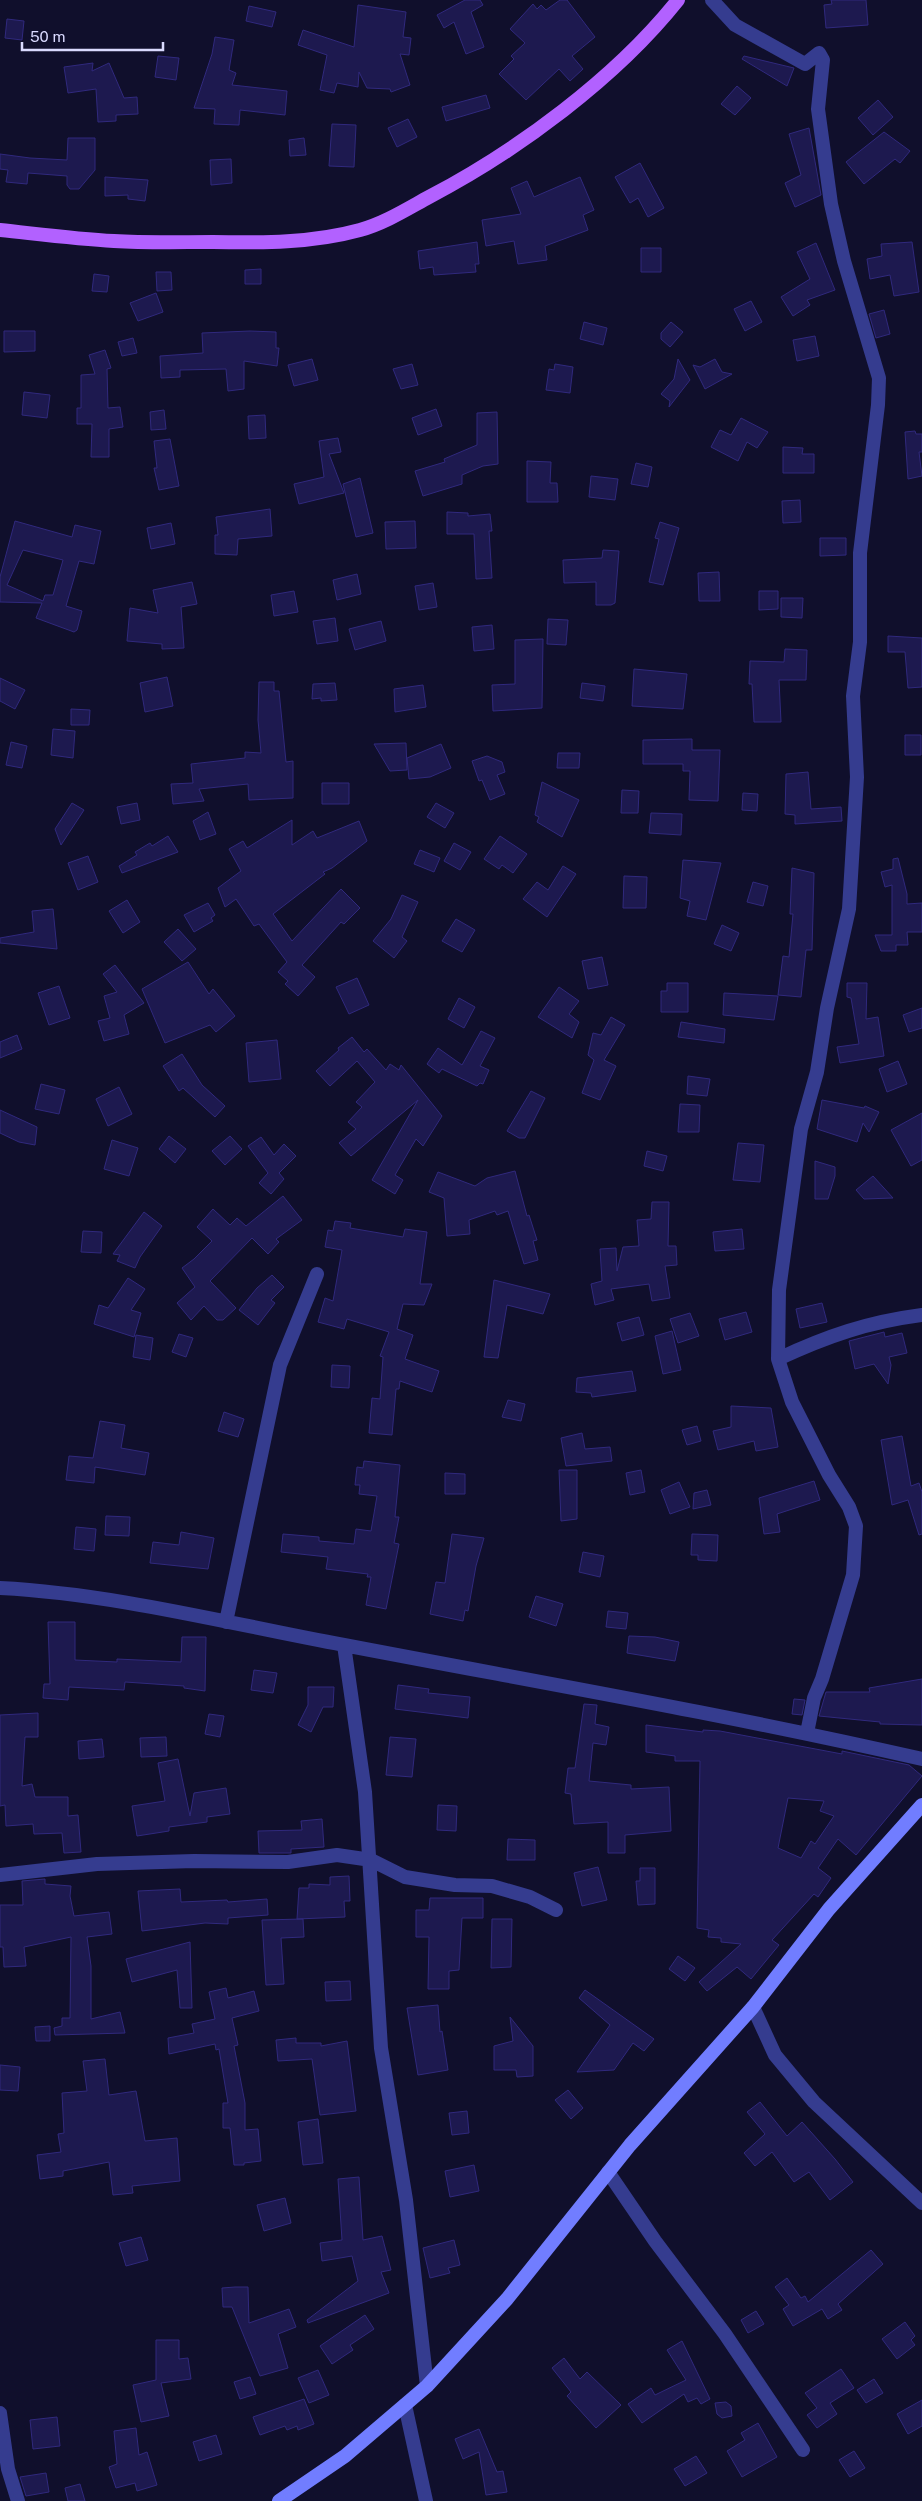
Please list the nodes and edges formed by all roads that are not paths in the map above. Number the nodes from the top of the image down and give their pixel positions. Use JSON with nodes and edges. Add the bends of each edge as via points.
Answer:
{"nodes":[{"id":1,"x":678,"y":0,"type":"edge"},
{"id":2,"x":712,"y":0,"type":"edge"},
{"id":3,"x":0,"y":230,"type":"edge"},
{"id":4,"x":317,"y":1274,"type":"dead end"},
{"id":5,"x":922,"y":1315,"type":"edge"},
{"id":6,"x":778,"y":1359,"type":"junction"},
{"id":7,"x":0,"y":1588,"type":"edge"},
{"id":8,"x":226,"y":1622,"type":"junction"},
{"id":9,"x":344,"y":1645,"type":"junction"},
{"id":10,"x":807,"y":1733,"type":"junction"},
{"id":11,"x":922,"y":1759,"type":"edge"},
{"id":12,"x":922,"y":1806,"type":"edge"},
{"id":13,"x":371,"y":1860,"type":"junction"},
{"id":14,"x":0,"y":1875,"type":"edge"},
{"id":15,"x":556,"y":1910,"type":"dead end"},
{"id":16,"x":753,"y":2007,"type":"junction"},
{"id":17,"x":608,"y":2172,"type":"junction"},
{"id":18,"x":922,"y":2203,"type":"edge"},
{"id":19,"x":427,"y":2386,"type":"junction"},
{"id":20,"x":405,"y":2405,"type":"junction"},
{"id":21,"x":0,"y":2413,"type":"edge"},
{"id":22,"x":803,"y":2450,"type":"dead end"},
{"id":23,"x":18,"y":2501,"type":"edge"},
{"id":24,"x":279,"y":2501,"type":"edge"},
{"id":25,"x":426,"y":2501,"type":"edge"}],
"edges":[{"from":1,"to":3,"type":"main road","via":[[664,18],[600,80],[512,148],[441,191],[385,221],[360,230],[291,241],[238,243],[114,241]]},
{"from":2,"to":6,"type":"street","via":[[735,25],[804,64],[819,53],[823,60],[818,109],[831,204],[844,261],[879,378],[860,553],[860,642],[853,696],[857,777],[849,908],[817,1072],[801,1129],[779,1290]]},
{"from":4,"to":8,"type":"street","via":[[280,1365]]},
{"from":5,"to":6,"type":"street","via":[[823,1338]]},
{"from":6,"to":10,"type":"street","via":[[792,1402],[856,1526],[853,1575],[814,1698]]},
{"from":7,"to":8,"type":"street","via":[[88,1595]]},
{"from":8,"to":9,"type":"street"},
{"from":9,"to":10,"type":"street"},
{"from":9,"to":13,"type":"street","via":[[365,1792]]},
{"from":10,"to":11,"type":"street"},
{"from":12,"to":16,"type":"main road","via":[[829,1909]]},
{"from":13,"to":14,"type":"street","via":[[337,1855],[288,1862],[136,1862]]},
{"from":13,"to":15,"type":"street","via":[[405,1877],[455,1885],[492,1886],[530,1897]]},
{"from":13,"to":19,"type":"street","via":[[381,2048],[406,2200]]},
{"from":16,"to":17,"type":"main road"},
{"from":16,"to":18,"type":"street","via":[[775,2054],[814,2102]]},
{"from":17,"to":19,"type":"main road","via":[[507,2299]]},
{"from":17,"to":22,"type":"street","via":[[725,2334]]},
{"from":19,"to":20,"type":"main road"},
{"from":20,"to":24,"type":"main road","via":[[345,2456]]},
{"from":20,"to":25,"type":"street"},
{"from":21,"to":23,"type":"street","via":[[8,2469]]}]}
